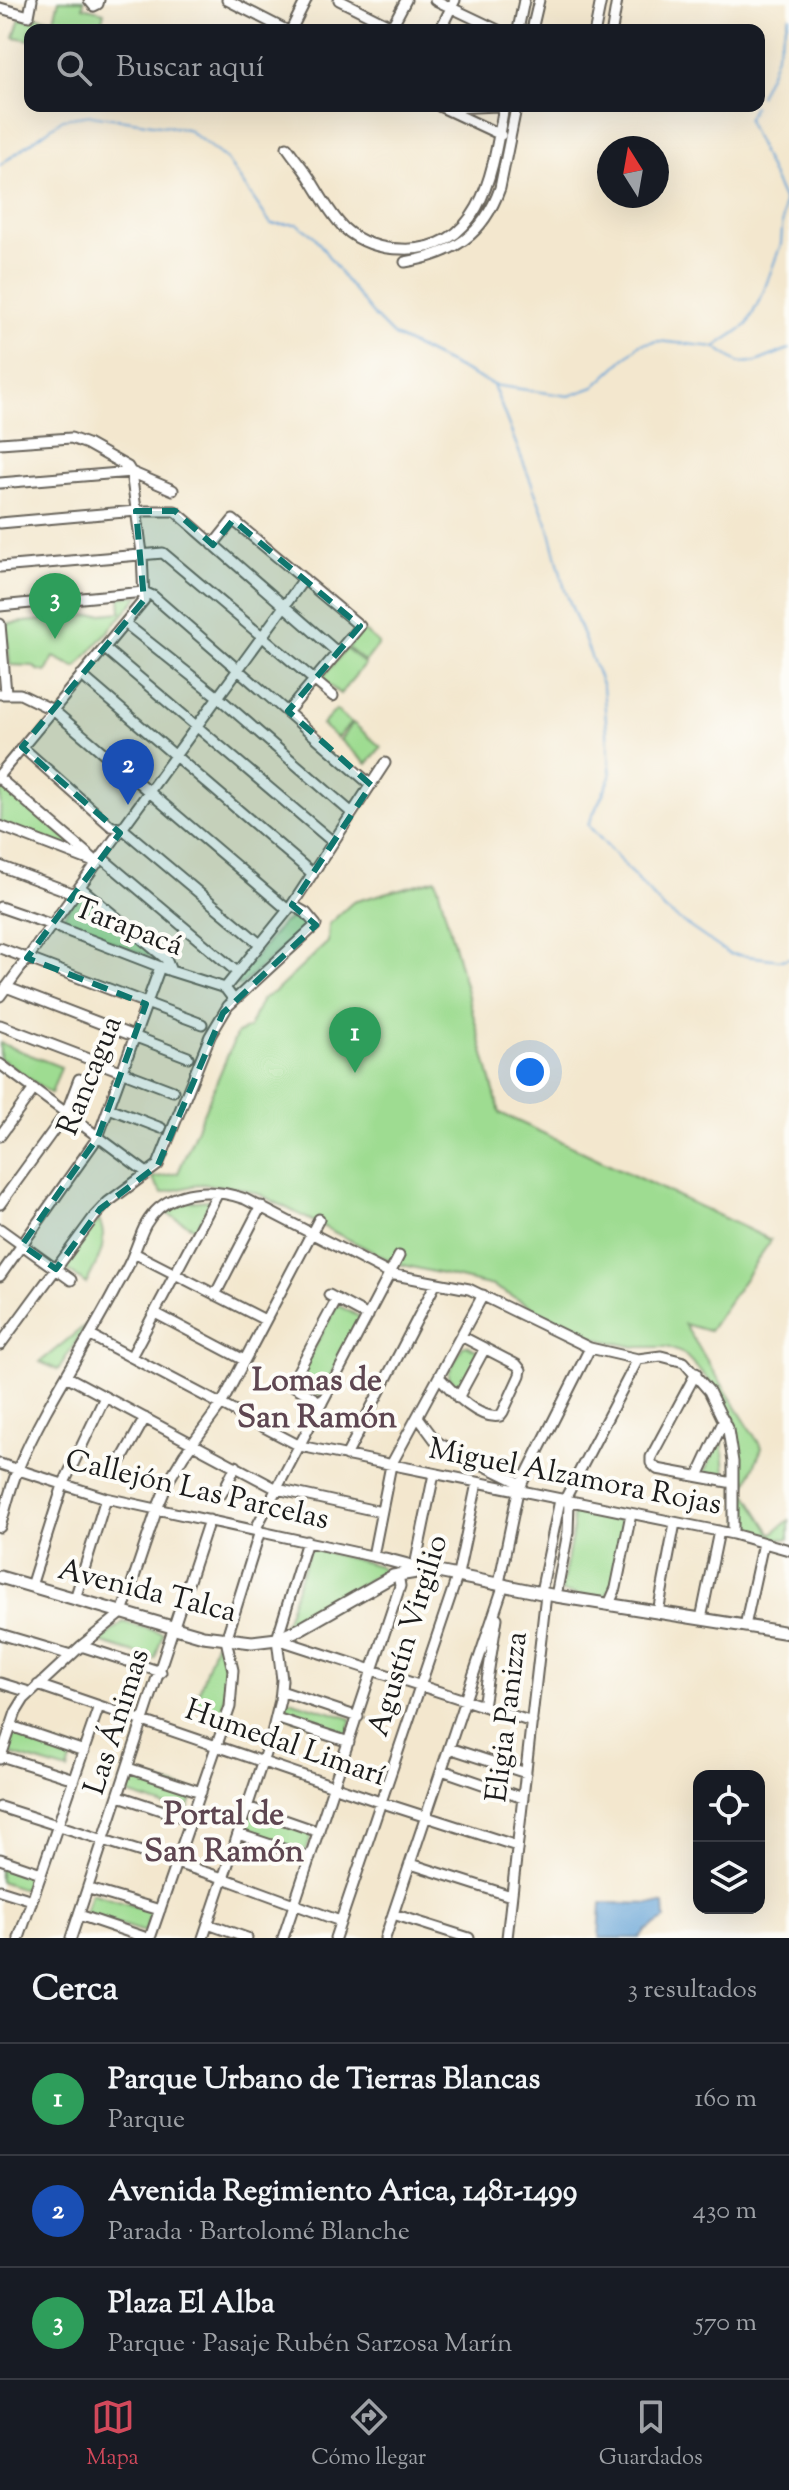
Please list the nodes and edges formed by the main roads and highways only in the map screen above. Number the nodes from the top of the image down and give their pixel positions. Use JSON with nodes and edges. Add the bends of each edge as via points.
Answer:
{"nodes":[{"id":1,"x":419,"y":1568,"type":"junction"},
{"id":2,"x":395,"y":1575,"type":"junction"},
{"id":3,"x":0,"y":1577,"type":"edge"},
{"id":4,"x":789,"y":1633,"type":"edge"}],
"edges":[{"from":1,"to":2,"type":"main road","name":"Avenida Talca"},
{"from":1,"to":2,"type":"main road","via":[[379,1558],[394,1565]]},
{"from":1,"to":4,"type":"main road","name":"Avenida Talca"},
{"from":2,"to":3,"type":"main road","name":"Avenida Talca","via":[[300,1629],[252,1642],[174,1628]]}]}
